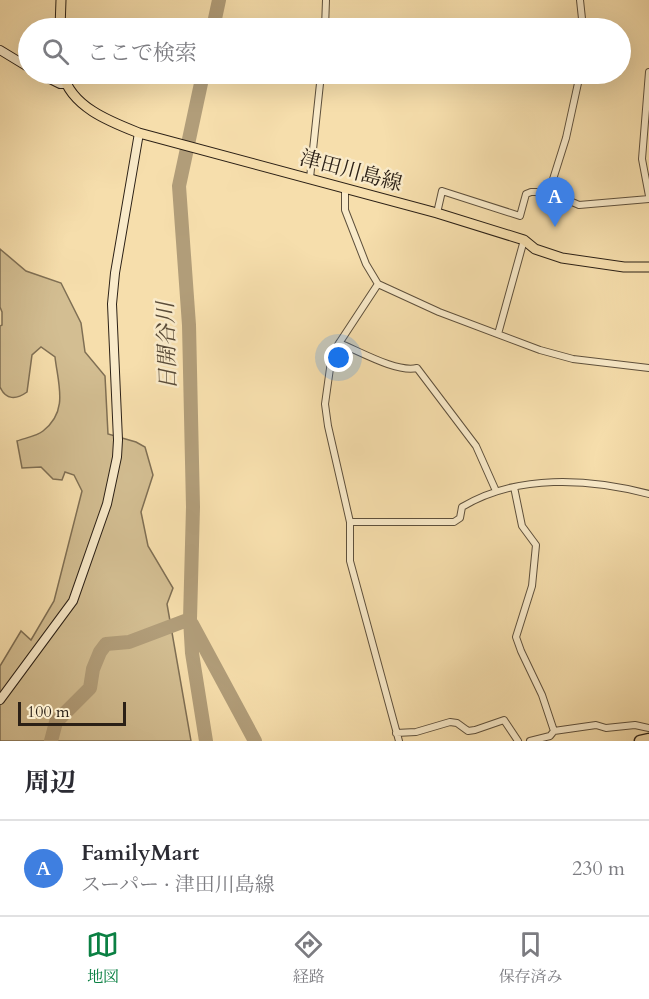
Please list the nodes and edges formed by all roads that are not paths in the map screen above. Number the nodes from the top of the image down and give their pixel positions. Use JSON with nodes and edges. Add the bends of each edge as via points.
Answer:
{"nodes":[{"id":1,"x":61,"y":0,"type":"edge"},
{"id":2,"x":326,"y":0,"type":"edge"},
{"id":3,"x":580,"y":0,"type":"edge"},
{"id":4,"x":60,"y":18,"type":"edge"},
{"id":5,"x":325,"y":18,"type":"edge"},
{"id":6,"x":582,"y":18,"type":"edge"},
{"id":7,"x":0,"y":50,"type":"edge"},
{"id":8,"x":18,"y":61,"type":"edge"},
{"id":9,"x":649,"y":72,"type":"edge"},
{"id":10,"x":60,"y":84,"type":"edge"},
{"id":11,"x":67,"y":84,"type":"joint"},
{"id":12,"x":320,"y":84,"type":"edge"},
{"id":13,"x":577,"y":84,"type":"edge"},
{"id":14,"x":139,"y":133,"type":"junction"},
{"id":15,"x":310,"y":178,"type":"junction"},
{"id":16,"x":345,"y":188,"type":"junction"},
{"id":17,"x":549,"y":192,"type":"junction"},
{"id":18,"x":649,"y":197,"type":"edge"},
{"id":19,"x":437,"y":213,"type":"junction"},
{"id":20,"x":524,"y":240,"type":"junction"},
{"id":21,"x":649,"y":267,"type":"edge"},
{"id":22,"x":378,"y":284,"type":"junction"},
{"id":23,"x":498,"y":334,"type":"junction"},
{"id":24,"x":339,"y":343,"type":"junction"},
{"id":25,"x":649,"y":368,"type":"edge"},
{"id":26,"x":514,"y":487,"type":"junction"},
{"id":27,"x":496,"y":491,"type":"junction"},
{"id":28,"x":649,"y":494,"type":"edge"},
{"id":29,"x":350,"y":522,"type":"junction"},
{"id":30,"x":0,"y":700,"type":"edge"},
{"id":31,"x":649,"y":728,"type":"edge"},
{"id":32,"x":554,"y":731,"type":"junction"},
{"id":33,"x":396,"y":733,"type":"junction"},
{"id":34,"x":649,"y":739,"type":"edge"},
{"id":35,"x":399,"y":741,"type":"edge"},
{"id":36,"x":518,"y":741,"type":"edge"},
{"id":37,"x":530,"y":741,"type":"edge"},
{"id":38,"x":640,"y":741,"type":"edge"}],
"edges":[{"from":1,"to":4,"type":"main road"},
{"from":2,"to":5,"type":"street"},
{"from":3,"to":6,"type":"street"},
{"from":7,"to":8,"type":"street"},
{"from":9,"to":18,"type":"street","via":[[642,159]]},
{"from":10,"to":11,"type":"street"},
{"from":11,"to":14,"type":"main road","name":"津田川島線","via":[[82,103]]},
{"from":12,"to":15,"type":"street"},
{"from":13,"to":17,"type":"street"},
{"from":14,"to":15,"type":"main road","name":"津田川島線"},
{"from":14,"to":30,"type":"street","via":[[112,304],[118,440],[107,504],[73,601]]},
{"from":15,"to":16,"type":"main road","name":"津田川島線"},
{"from":16,"to":19,"type":"main road","name":"津田川島線"},
{"from":16,"to":22,"type":"street","via":[[345,210]]},
{"from":17,"to":18,"type":"street","via":[[579,205]]},
{"from":17,"to":19,"type":"street","via":[[526,194],[520,216],[442,191]]},
{"from":19,"to":20,"type":"main road","name":"津田川島線"},
{"from":20,"to":21,"type":"main road","name":"津田川島線","via":[[535,249],[562,258]]},
{"from":20,"to":23,"type":"street"},
{"from":22,"to":23,"type":"street"},
{"from":22,"to":24,"type":"street"},
{"from":23,"to":25,"type":"street","via":[[573,359]]},
{"from":24,"to":27,"type":"street","via":[[378,360],[417,368],[476,446]]},
{"from":24,"to":29,"type":"street","via":[[332,354],[325,404]]},
{"from":26,"to":27,"type":"street"},
{"from":26,"to":28,"type":"street","via":[[555,481]]},
{"from":26,"to":32,"type":"street","via":[[522,526],[536,545],[532,586],[516,637]]},
{"from":27,"to":29,"type":"street","via":[[462,507],[460,518],[454,522]]},
{"from":29,"to":33,"type":"street","via":[[351,561]]},
{"from":31,"to":32,"type":"street","via":[[596,725]]},
{"from":32,"to":37,"type":"street","via":[[550,736]]},
{"from":33,"to":35,"type":"street"},
{"from":33,"to":36,"type":"street","via":[[416,732],[450,722],[468,731],[504,720]]},
{"from":34,"to":38,"type":"highway"}]}
